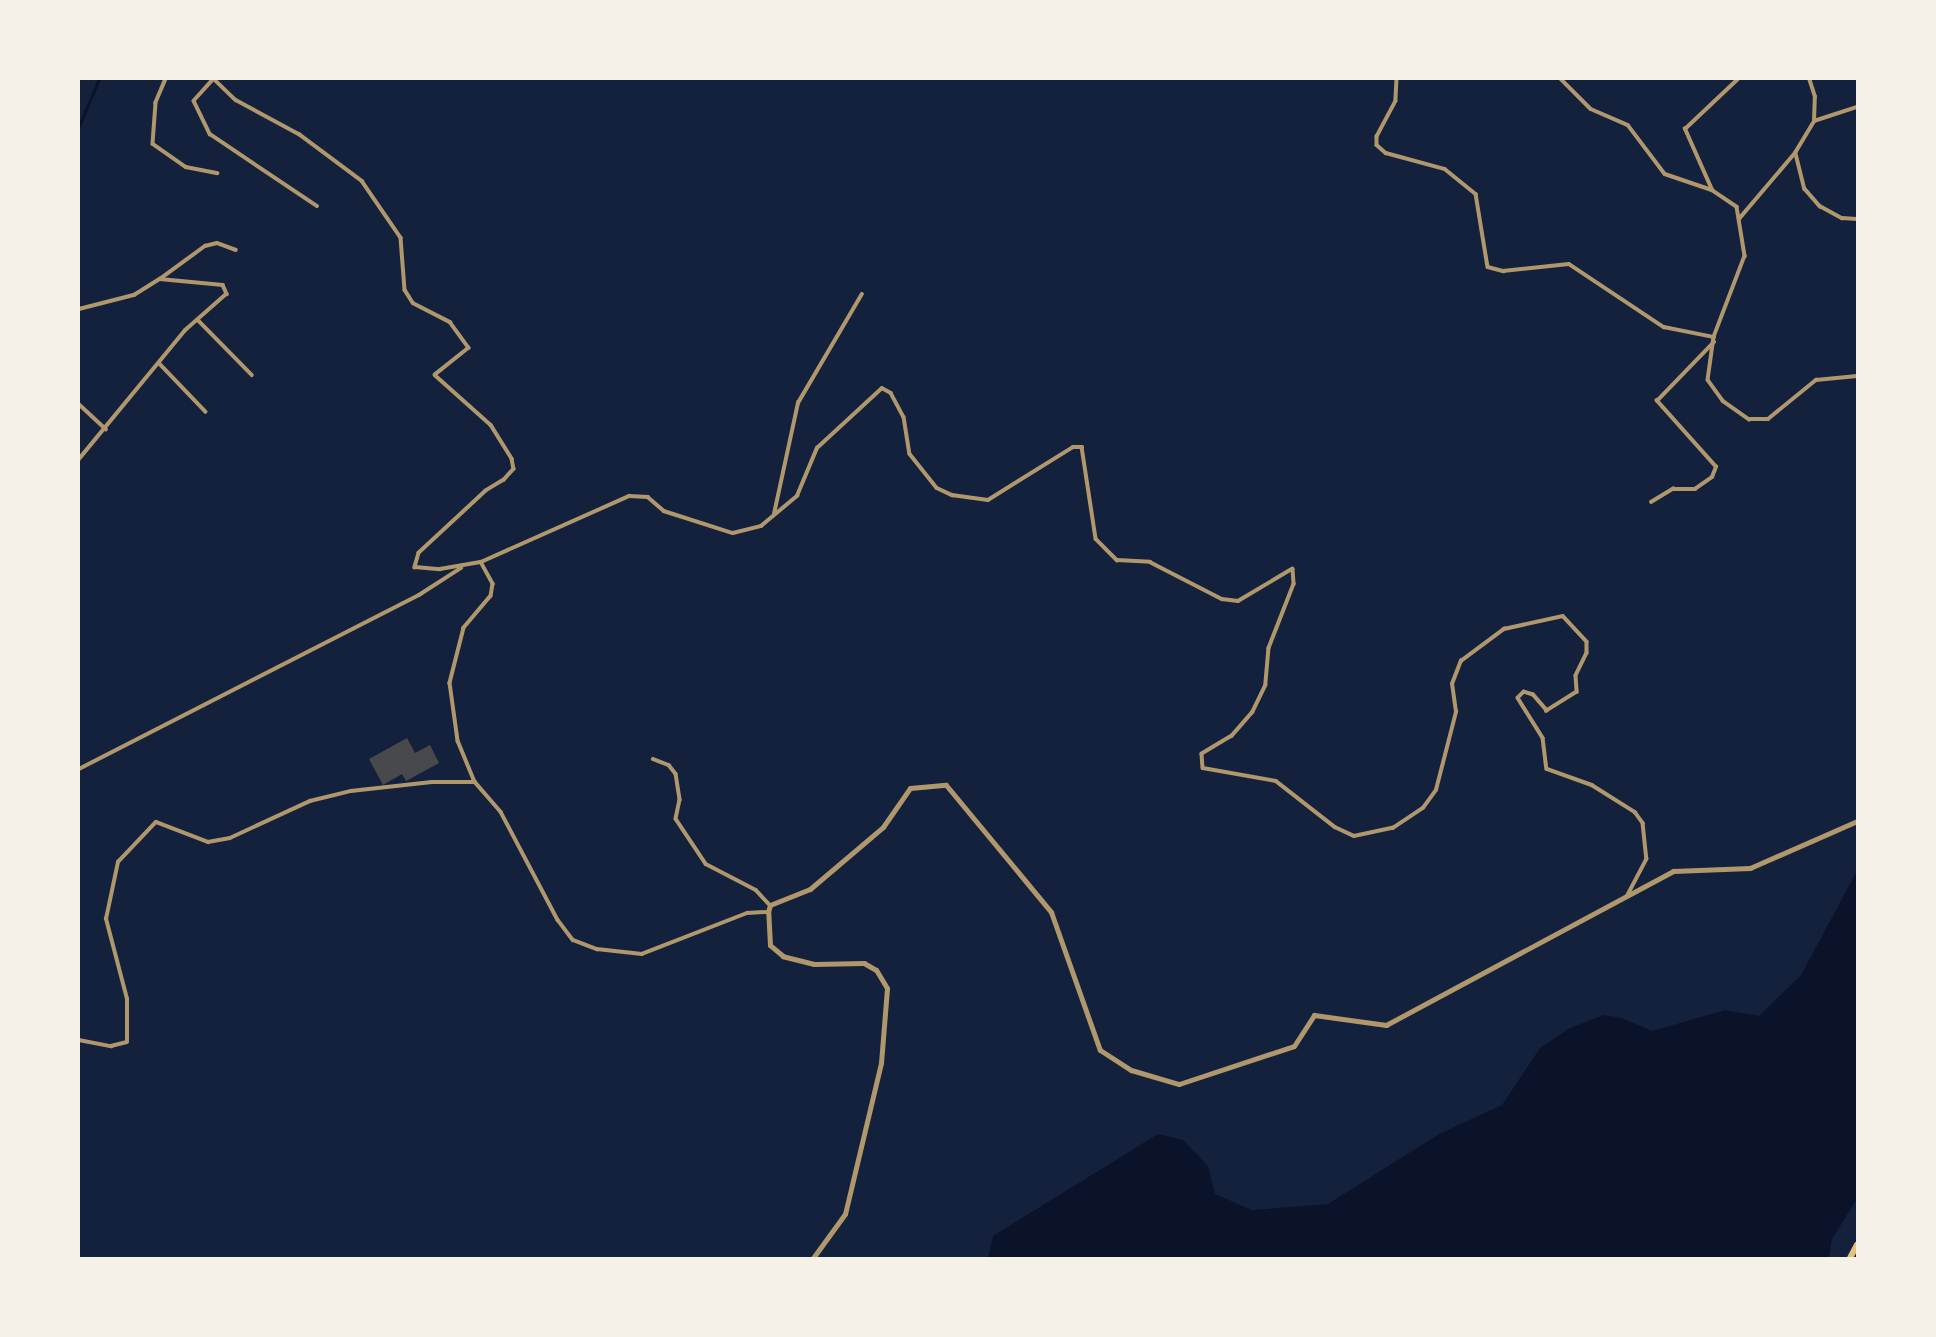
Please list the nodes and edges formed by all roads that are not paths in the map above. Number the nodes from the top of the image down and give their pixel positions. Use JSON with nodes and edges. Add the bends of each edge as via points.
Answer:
{"nodes":[{"id":1,"x":166,"y":79,"type":"edge"},
{"id":2,"x":214,"y":79,"type":"edge"},
{"id":3,"x":1397,"y":79,"type":"edge"},
{"id":4,"x":1561,"y":79,"type":"edge"},
{"id":5,"x":1738,"y":79,"type":"edge"},
{"id":6,"x":1809,"y":79,"type":"edge"},
{"id":7,"x":1857,"y":107,"type":"edge"},
{"id":8,"x":1814,"y":121,"type":"junction"},
{"id":9,"x":1796,"y":153,"type":"junction"},
{"id":10,"x":217,"y":173,"type":"dead end"},
{"id":11,"x":1712,"y":190,"type":"junction"},
{"id":12,"x":317,"y":206,"type":"dead end"},
{"id":13,"x":1739,"y":219,"type":"junction"},
{"id":14,"x":1857,"y":219,"type":"edge"},
{"id":15,"x":236,"y":250,"type":"dead end"},
{"id":16,"x":160,"y":279,"type":"junction"},
{"id":17,"x":862,"y":295,"type":"dead end"},
{"id":18,"x":79,"y":309,"type":"edge"},
{"id":19,"x":198,"y":320,"type":"junction"},
{"id":20,"x":1714,"y":339,"type":"junction"},
{"id":21,"x":160,"y":364,"type":"junction"},
{"id":22,"x":252,"y":375,"type":"dead end"},
{"id":23,"x":1857,"y":376,"type":"edge"},
{"id":24,"x":79,"y":404,"type":"edge"},
{"id":25,"x":205,"y":412,"type":"dead end"},
{"id":26,"x":106,"y":429,"type":"junction"},
{"id":27,"x":79,"y":460,"type":"edge"},
{"id":28,"x":1651,"y":502,"type":"dead end"},
{"id":29,"x":773,"y":516,"type":"junction"},
{"id":30,"x":481,"y":562,"type":"junction"},
{"id":31,"x":463,"y":567,"type":"junction"},
{"id":32,"x":653,"y":760,"type":"dead end"},
{"id":33,"x":79,"y":769,"type":"edge"},
{"id":34,"x":475,"y":782,"type":"junction"},
{"id":35,"x":1857,"y":821,"type":"edge"},
{"id":36,"x":1627,"y":896,"type":"junction"},
{"id":37,"x":769,"y":908,"type":"junction"},
{"id":38,"x":79,"y":1040,"type":"edge"},
{"id":39,"x":1857,"y":1245,"type":"edge"},
{"id":40,"x":813,"y":1258,"type":"edge"},
{"id":41,"x":1850,"y":1258,"type":"edge"}],
"edges":[{"from":1,"to":10,"type":"street","via":[[156,103],[153,144],[186,167]]},
{"from":2,"to":12,"type":"street","via":[[194,101],[210,134]]},
{"from":2,"to":31,"type":"street","via":[[236,100],[299,134],[362,181],[401,238],[405,290],[413,303],[450,322],[469,348],[435,375],[491,425],[514,469],[419,553],[415,567]]},
{"from":3,"to":20,"type":"street","via":[[1396,101],[1377,136],[1377,145],[1386,153],[1445,169],[1476,194],[1488,267],[1503,271],[1569,264],[1664,327]]},
{"from":4,"to":11,"type":"street","via":[[1591,108],[1628,125],[1665,174]]},
{"from":5,"to":11,"type":"street","via":[[1685,129]]},
{"from":6,"to":8,"type":"street","via":[[1815,97]]},
{"from":7,"to":8,"type":"street"},
{"from":8,"to":9,"type":"street"},
{"from":9,"to":13,"type":"street"},
{"from":9,"to":14,"type":"street","via":[[1805,189],[1820,206],[1842,218]]},
{"from":11,"to":13,"type":"street","via":[[1737,207]]},
{"from":13,"to":20,"type":"street","via":[[1745,256]]},
{"from":15,"to":16,"type":"street","via":[[217,243],[205,246]]},
{"from":16,"to":18,"type":"street","via":[[134,295]]},
{"from":16,"to":19,"type":"street","via":[[223,285],[224,299]]},
{"from":17,"to":29,"type":"street","via":[[798,403]]},
{"from":19,"to":21,"type":"street"},
{"from":19,"to":22,"type":"street"},
{"from":20,"to":23,"type":"street","via":[[1709,380],[1723,401],[1749,419],[1768,419],[1816,380]]},
{"from":20,"to":28,"type":"street","via":[[1657,401],[1716,467],[1712,477],[1695,489],[1673,489]]},
{"from":21,"to":25,"type":"street"},
{"from":21,"to":26,"type":"street"},
{"from":24,"to":26,"type":"street"},
{"from":26,"to":27,"type":"street"},
{"from":29,"to":30,"type":"street","via":[[761,526],[733,533],[664,511],[648,497],[629,496]]},
{"from":29,"to":36,"type":"street","via":[[797,496],[817,448],[882,388],[891,393],[904,417],[911,454],[937,488],[952,495],[988,500],[1073,447],[1082,447],[1096,539],[1117,560],[1150,562],[1222,599],[1238,601],[1293,569],[1294,584],[1269,648],[1266,685],[1253,712],[1232,736],[1202,754],[1203,768],[1276,781],[1335,827],[1354,836],[1394,828],[1423,808],[1436,790],[1457,712],[1452,684],[1461,662],[1504,629],[1563,616],[1587,642],[1576,676],[1577,692],[1547,710],[1534,695],[1524,692],[1518,698],[1543,738],[1547,769],[1591,785],[1636,812],[1643,822],[1647,859]]},
{"from":30,"to":31,"type":"street"},
{"from":30,"to":34,"type":"street","via":[[493,584],[491,596],[464,628],[450,683],[458,741]]},
{"from":31,"to":33,"type":"street","via":[[419,595]]},
{"from":32,"to":37,"type":"street","via":[[669,765],[676,774],[680,800],[676,819],[706,864],[756,890]]},
{"from":34,"to":37,"type":"street","via":[[501,812],[573,940],[597,949],[642,954]]},
{"from":34,"to":38,"type":"street","via":[[351,791],[310,801],[230,838],[208,842],[156,822],[118,862],[106,919],[127,999],[127,1042],[111,1046]]},
{"from":35,"to":36,"type":"street","via":[[1750,868],[1673,872]]},
{"from":36,"to":37,"type":"street","via":[[1386,1025],[1314,1015],[1294,1046],[1179,1084],[1131,1070],[1100,1050],[1051,912],[946,785],[910,788],[883,827],[821,880]]},
{"from":37,"to":40,"type":"street","via":[[770,945],[783,956],[814,964],[864,964],[876,970],[887,988],[881,1063],[845,1214]]},
{"from":39,"to":41,"type":"highway"}]}
